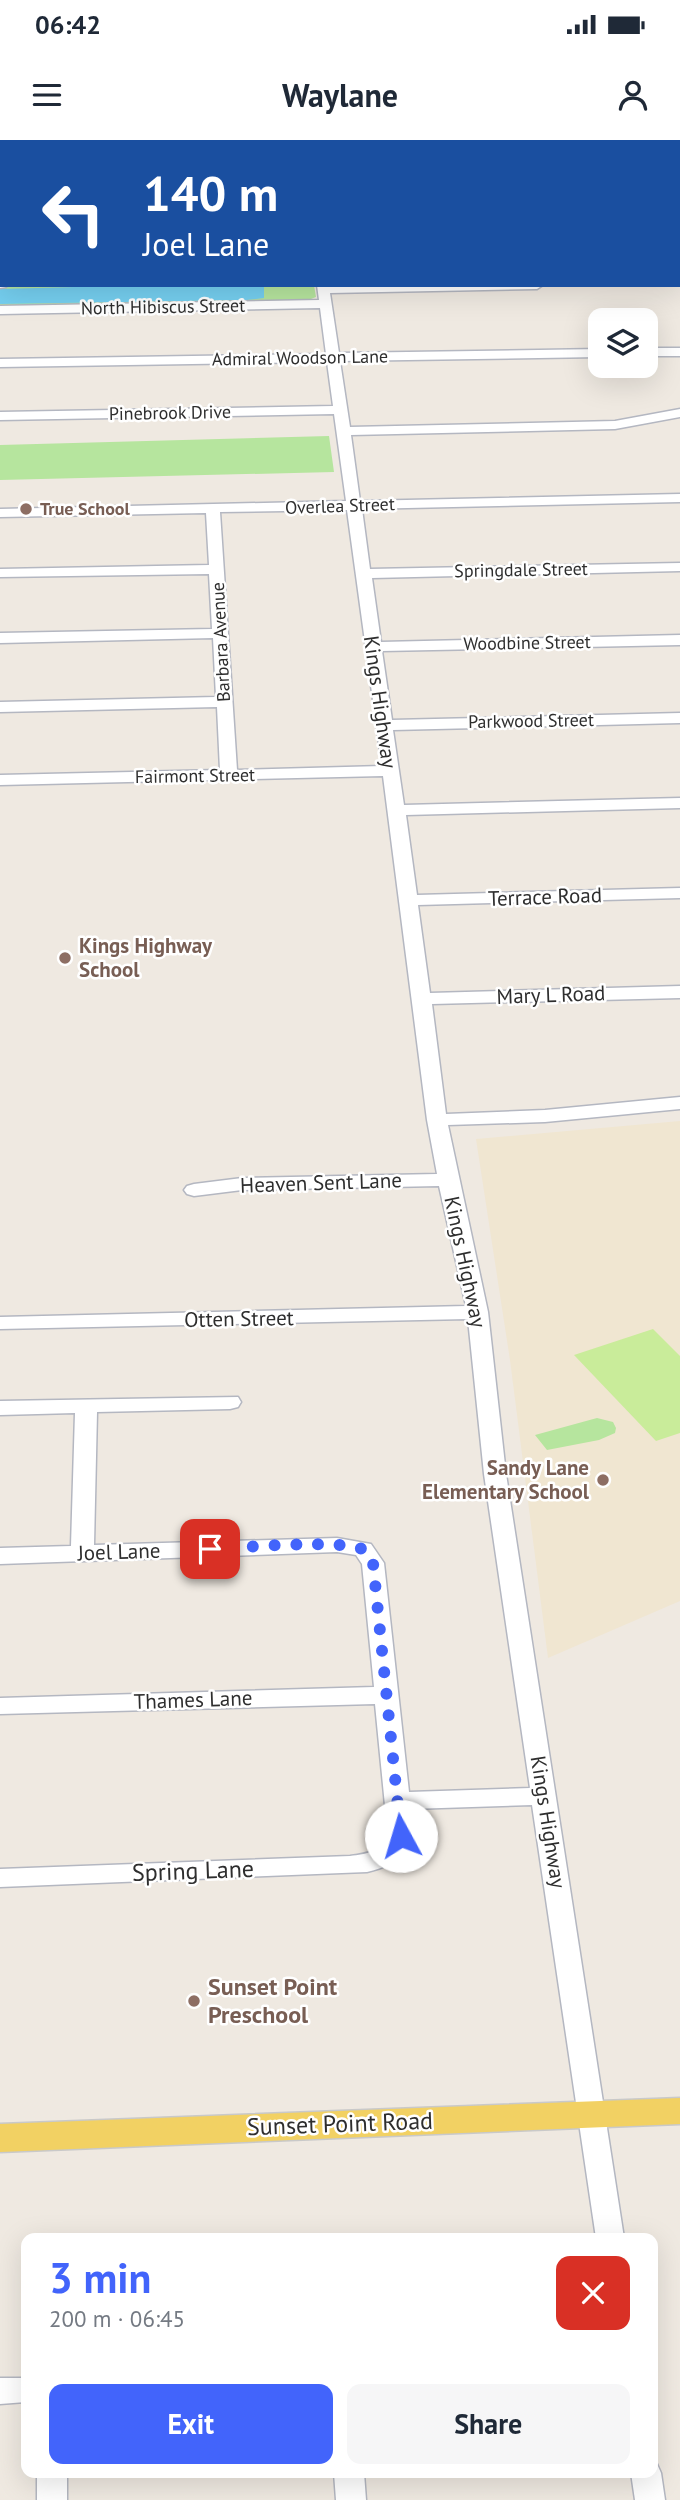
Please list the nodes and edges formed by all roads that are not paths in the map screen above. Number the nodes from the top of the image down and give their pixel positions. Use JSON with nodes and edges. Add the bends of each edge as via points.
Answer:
{"nodes":[{"id":1,"x":484,"y":287,"type":"edge"},
{"id":2,"x":324,"y":293,"type":"edge"},
{"id":3,"x":0,"y":310,"type":"edge"},
{"id":4,"x":658,"y":352,"type":"edge"},
{"id":5,"x":680,"y":352,"type":"edge"},
{"id":6,"x":588,"y":353,"type":"edge"},
{"id":7,"x":331,"y":358,"type":"junction"},
{"id":8,"x":0,"y":363,"type":"edge"},
{"id":9,"x":340,"y":410,"type":"junction"},
{"id":10,"x":680,"y":413,"type":"edge"},
{"id":11,"x":0,"y":416,"type":"edge"},
{"id":12,"x":342,"y":431,"type":"junction"},
{"id":13,"x":680,"y":498,"type":"edge"},
{"id":14,"x":352,"y":506,"type":"junction"},
{"id":15,"x":213,"y":509,"type":"junction"},
{"id":16,"x":0,"y":513,"type":"edge"},
{"id":17,"x":680,"y":567,"type":"edge"},
{"id":18,"x":217,"y":569,"type":"junction"},
{"id":19,"x":0,"y":573,"type":"edge"},
{"id":20,"x":362,"y":574,"type":"junction"},
{"id":21,"x":220,"y":633,"type":"junction"},
{"id":22,"x":0,"y":638,"type":"edge"},
{"id":23,"x":680,"y":640,"type":"edge"},
{"id":24,"x":373,"y":647,"type":"junction"},
{"id":25,"x":225,"y":702,"type":"junction"},
{"id":26,"x":0,"y":707,"type":"edge"},
{"id":27,"x":680,"y":718,"type":"edge"},
{"id":28,"x":383,"y":725,"type":"junction"},
{"id":29,"x":389,"y":771,"type":"junction"},
{"id":30,"x":229,"y":775,"type":"junction"},
{"id":31,"x":0,"y":780,"type":"edge"},
{"id":32,"x":680,"y":803,"type":"edge"},
{"id":33,"x":395,"y":810,"type":"junction"},
{"id":34,"x":680,"y":893,"type":"edge"},
{"id":35,"x":409,"y":900,"type":"junction"},
{"id":36,"x":680,"y":992,"type":"edge"},
{"id":37,"x":422,"y":999,"type":"junction"},
{"id":38,"x":680,"y":1103,"type":"edge"},
{"id":39,"x":437,"y":1120,"type":"junction"},
{"id":40,"x":447,"y":1180,"type":"junction"},
{"id":41,"x":194,"y":1190,"type":"dead end"},
{"id":42,"x":478,"y":1312,"type":"junction"},
{"id":43,"x":0,"y":1322,"type":"edge"},
{"id":44,"x":230,"y":1402,"type":"dead end"},
{"id":45,"x":86,"y":1406,"type":"junction"},
{"id":46,"x":0,"y":1408,"type":"edge"},
{"id":47,"x":82,"y":1553,"type":"junction"},
{"id":48,"x":0,"y":1556,"type":"edge"},
{"id":49,"x":385,"y":1695,"type":"junction"},
{"id":50,"x":0,"y":1706,"type":"edge"},
{"id":51,"x":544,"y":1796,"type":"junction"},
{"id":52,"x":397,"y":1801,"type":"junction"},
{"id":53,"x":0,"y":1878,"type":"edge"},
{"id":54,"x":680,"y":2111,"type":"edge"},
{"id":55,"x":592,"y":2114,"type":"junction"},
{"id":56,"x":0,"y":2138,"type":"edge"},
{"id":57,"x":609,"y":2233,"type":"edge"},
{"id":58,"x":21,"y":2390,"type":"edge"},
{"id":59,"x":0,"y":2391,"type":"edge"},
{"id":60,"x":52,"y":2478,"type":"edge"},
{"id":61,"x":349,"y":2478,"type":"edge"},
{"id":62,"x":647,"y":2478,"type":"edge"},
{"id":63,"x":52,"y":2500,"type":"edge"},
{"id":64,"x":351,"y":2500,"type":"edge"},
{"id":65,"x":650,"y":2500,"type":"edge"}],
"edges":[{"from":1,"to":2,"type":"street","name":"North Hibiscus Street"},
{"from":2,"to":3,"type":"street","name":"North Hibiscus Street"},
{"from":2,"to":7,"type":"street","name":"Kings Highway"},
{"from":4,"to":5,"type":"street"},
{"from":6,"to":7,"type":"street","name":"Admiral Woodson Lane"},
{"from":7,"to":8,"type":"street","name":"Admiral Woodson Lane"},
{"from":7,"to":9,"type":"street","name":"Kings Highway"},
{"from":9,"to":11,"type":"street","name":"Pinebrook Drive"},
{"from":9,"to":12,"type":"street","name":"Kings Highway"},
{"from":10,"to":12,"type":"street","via":[[615,425]]},
{"from":12,"to":14,"type":"street","name":"Kings Highway"},
{"from":13,"to":14,"type":"street","name":"Overlea Street"},
{"from":14,"to":15,"type":"street","name":"Overlea Street"},
{"from":14,"to":20,"type":"street","name":"Kings Highway"},
{"from":15,"to":16,"type":"street","name":"Overlea Street"},
{"from":15,"to":18,"type":"street","name":"Barbara Avenue"},
{"from":17,"to":20,"type":"street","name":"Springdale Street"},
{"from":18,"to":19,"type":"street"},
{"from":18,"to":21,"type":"street","name":"Barbara Avenue"},
{"from":20,"to":24,"type":"street","name":"Kings Highway"},
{"from":21,"to":22,"type":"street"},
{"from":21,"to":25,"type":"street","name":"Barbara Avenue"},
{"from":23,"to":24,"type":"street","name":"Woodbine Street"},
{"from":24,"to":28,"type":"street","name":"Kings Highway"},
{"from":25,"to":26,"type":"street"},
{"from":25,"to":30,"type":"street","name":"Barbara Avenue"},
{"from":27,"to":28,"type":"street","name":"Parkwood Street"},
{"from":28,"to":29,"type":"street","name":"Kings Highway"},
{"from":29,"to":30,"type":"street","name":"Fairmont Street"},
{"from":29,"to":33,"type":"street","name":"Kings Highway"},
{"from":30,"to":31,"type":"street","name":"Fairmont Street"},
{"from":32,"to":33,"type":"street"},
{"from":33,"to":35,"type":"street","name":"Kings Highway"},
{"from":34,"to":35,"type":"street","name":"Terrace Road"},
{"from":35,"to":37,"type":"street","name":"Kings Highway"},
{"from":36,"to":37,"type":"street","name":"Mary L Road"},
{"from":37,"to":39,"type":"street","name":"Kings Highway"},
{"from":38,"to":39,"type":"street","via":[[545,1116]]},
{"from":39,"to":40,"type":"street","name":"Kings Highway"},
{"from":40,"to":41,"type":"street","name":"Heaven Sent Lane","via":[[242,1184]]},
{"from":40,"to":42,"type":"street","name":"Kings Highway"},
{"from":42,"to":43,"type":"street","name":"Otten Street"},
{"from":42,"to":51,"type":"street","name":"Kings Highway","via":[[495,1474]]},
{"from":44,"to":45,"type":"street"},
{"from":45,"to":46,"type":"street"},
{"from":45,"to":47,"type":"street"},
{"from":47,"to":48,"type":"street","name":"Joel Lane"},
{"from":47,"to":49,"type":"street","name":"Joel Lane","via":[[337,1545],[363,1549],[373,1563]]},
{"from":49,"to":50,"type":"street","name":"Thames Lane"},
{"from":49,"to":52,"type":"street"},
{"from":51,"to":52,"type":"street"},
{"from":51,"to":55,"type":"street","name":"Kings Highway"},
{"from":52,"to":53,"type":"street","name":"Spring Lane","via":[[401,1836],[396,1849],[386,1858],[350,1865]]},
{"from":54,"to":55,"type":"main road","name":"Sunset Point Road"},
{"from":55,"to":56,"type":"main road","name":"Sunset Point Road"},
{"from":55,"to":57,"type":"street","name":"Kings Highway"},
{"from":58,"to":59,"type":"street"},
{"from":60,"to":63,"type":"street"},
{"from":61,"to":64,"type":"street"},
{"from":62,"to":65,"type":"street"}]}
